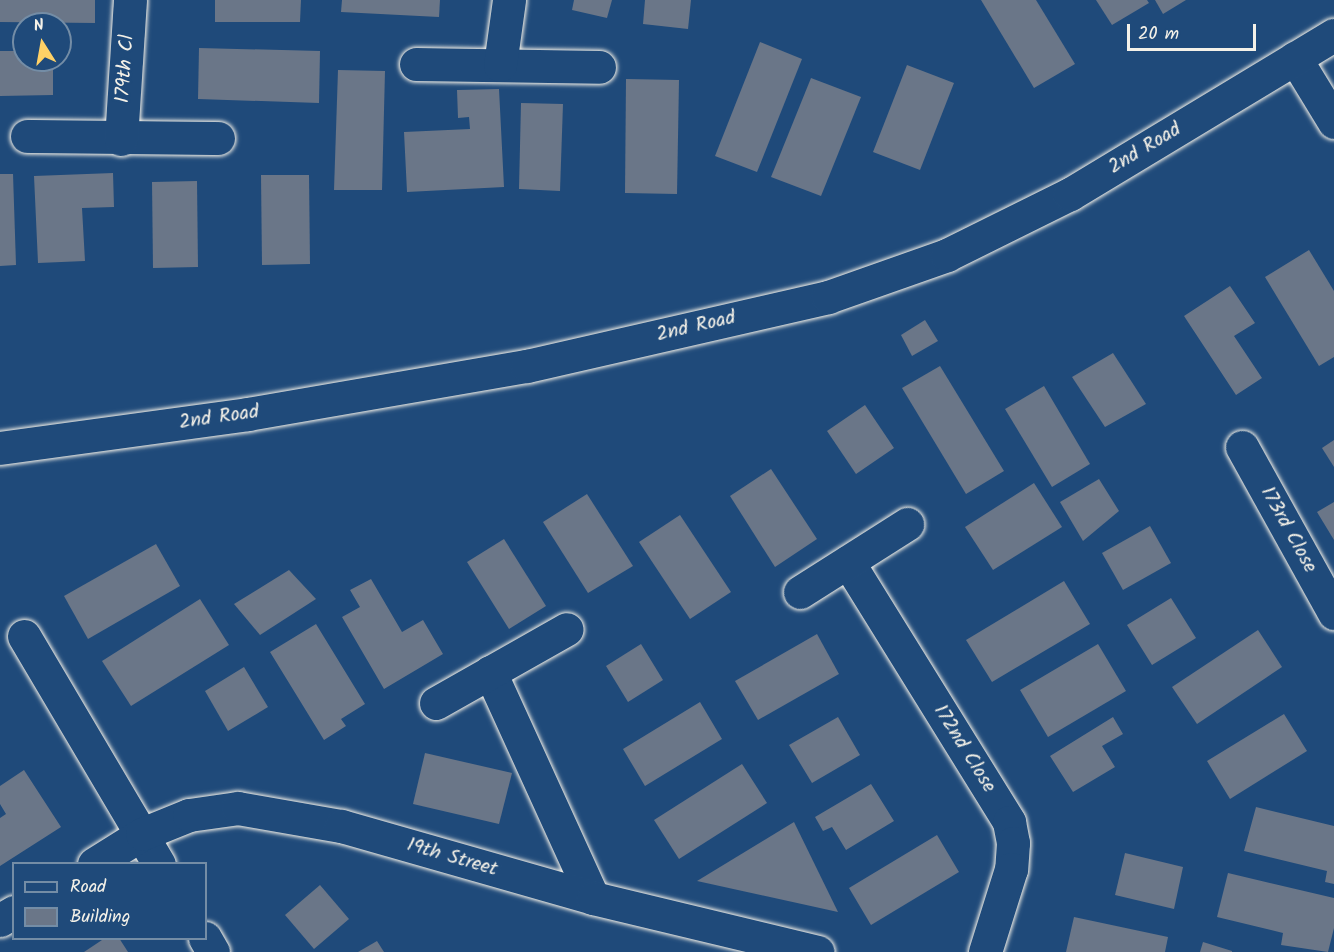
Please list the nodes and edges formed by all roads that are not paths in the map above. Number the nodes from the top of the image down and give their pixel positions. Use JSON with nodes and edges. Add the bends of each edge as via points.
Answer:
{"nodes":[{"id":1,"x":130,"y":0,"type":"edge"},
{"id":2,"x":509,"y":0,"type":"edge"},
{"id":3,"x":1334,"y":35,"type":"edge"},
{"id":4,"x":1295,"y":58,"type":"junction"},
{"id":5,"x":416,"y":64,"type":"dead end"},
{"id":6,"x":500,"y":65,"type":"junction"},
{"id":7,"x":599,"y":67,"type":"dead end"},
{"id":8,"x":1334,"y":122,"type":"edge"},
{"id":9,"x":27,"y":136,"type":"dead end"},
{"id":10,"x":219,"y":138,"type":"dead end"},
{"id":11,"x":121,"y":139,"type":"junction"},
{"id":12,"x":1242,"y":447,"type":"dead end"},
{"id":13,"x":0,"y":448,"type":"edge"},
{"id":14,"x":907,"y":524,"type":"dead end"},
{"id":15,"x":848,"y":562,"type":"junction"},
{"id":16,"x":800,"y":592,"type":"dead end"},
{"id":17,"x":1334,"y":613,"type":"edge"},
{"id":18,"x":567,"y":629,"type":"dead end"},
{"id":19,"x":24,"y":636,"type":"dead end"},
{"id":20,"x":490,"y":672,"type":"junction"},
{"id":21,"x":436,"y":703,"type":"dead end"},
{"id":22,"x":142,"y":834,"type":"junction"},
{"id":23,"x":97,"y":862,"type":"edge"},
{"id":24,"x":158,"y":862,"type":"edge"},
{"id":25,"x":593,"y":898,"type":"junction"},
{"id":26,"x":709,"y":940,"type":"edge"},
{"id":27,"x":818,"y":952,"type":"edge"},
{"id":28,"x":985,"y":952,"type":"edge"}],
"edges":[{"from":1,"to":11,"type":"street","name":"179th Cl"},
{"from":2,"to":6,"type":"street"},
{"from":3,"to":4,"type":"street","name":"2nd Road"},
{"from":4,"to":8,"type":"street"},
{"from":4,"to":13,"type":"street","name":"2nd Road","via":[[1070,194],[947,255],[828,297],[526,366],[248,414]]},
{"from":5,"to":6,"type":"street"},
{"from":6,"to":7,"type":"street"},
{"from":9,"to":11,"type":"street"},
{"from":10,"to":11,"type":"street"},
{"from":12,"to":17,"type":"street","name":"173rd Close"},
{"from":14,"to":15,"type":"street"},
{"from":15,"to":16,"type":"street"},
{"from":15,"to":28,"type":"street","name":"172nd Close","via":[[1009,822],[1013,843],[1011,869]]},
{"from":18,"to":20,"type":"street"},
{"from":19,"to":22,"type":"street"},
{"from":20,"to":21,"type":"street"},
{"from":20,"to":25,"type":"street"},
{"from":22,"to":23,"type":"street","name":"19th Street"},
{"from":22,"to":24,"type":"street"},
{"from":22,"to":25,"type":"street","name":"19th Street","via":[[189,815],[238,808],[341,826]]},
{"from":25,"to":26,"type":"street","name":"19th Street"},
{"from":26,"to":27,"type":"street","name":"19th Street"}]}
